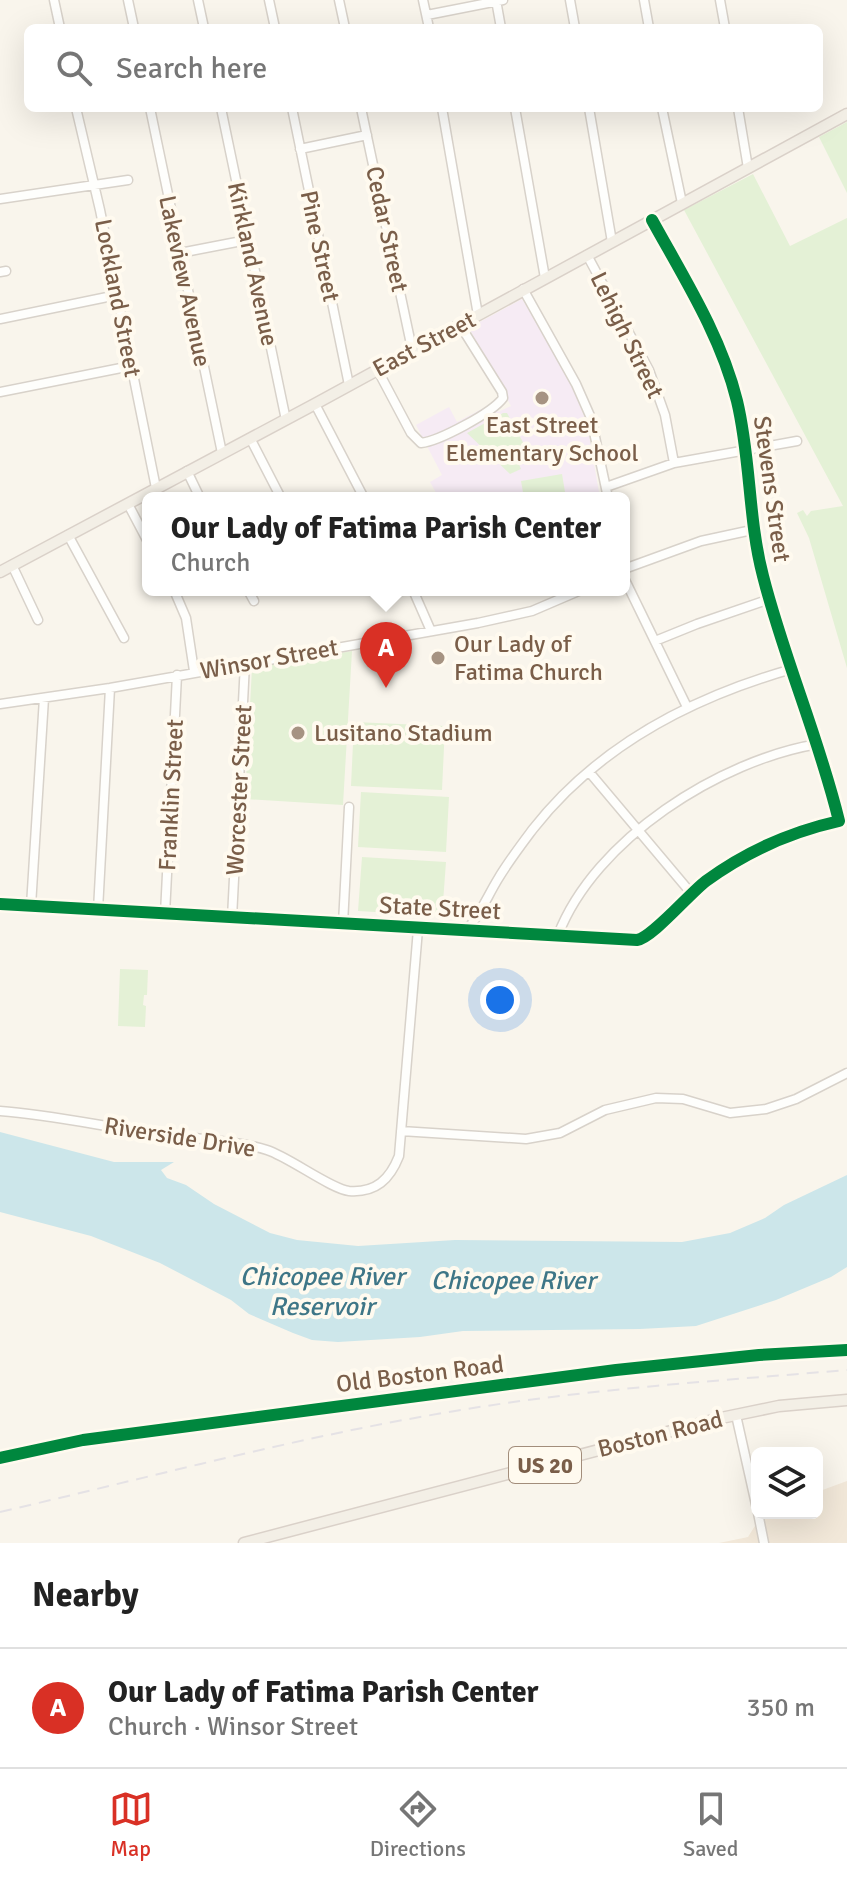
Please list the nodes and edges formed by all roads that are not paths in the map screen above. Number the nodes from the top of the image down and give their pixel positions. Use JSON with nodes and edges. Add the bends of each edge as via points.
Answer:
{"nodes":[{"id":1,"x":54,"y":0,"type":"edge"},
{"id":2,"x":128,"y":0,"type":"edge"},
{"id":3,"x":198,"y":0,"type":"edge"},
{"id":4,"x":269,"y":0,"type":"edge"},
{"id":5,"x":339,"y":0,"type":"edge"},
{"id":6,"x":423,"y":0,"type":"edge"},
{"id":7,"x":498,"y":0,"type":"edge"},
{"id":8,"x":570,"y":0,"type":"edge"},
{"id":9,"x":644,"y":0,"type":"edge"},
{"id":10,"x":720,"y":0,"type":"edge"},
{"id":11,"x":427,"y":15,"type":"junction"},
{"id":12,"x":59,"y":24,"type":"edge"},
{"id":13,"x":133,"y":24,"type":"edge"},
{"id":14,"x":203,"y":24,"type":"edge"},
{"id":15,"x":274,"y":24,"type":"edge"},
{"id":16,"x":344,"y":24,"type":"edge"},
{"id":17,"x":428,"y":24,"type":"edge"},
{"id":18,"x":501,"y":24,"type":"edge"},
{"id":19,"x":574,"y":24,"type":"edge"},
{"id":20,"x":648,"y":24,"type":"edge"},
{"id":21,"x":724,"y":24,"type":"edge"},
{"id":22,"x":77,"y":112,"type":"edge"},
{"id":23,"x":151,"y":112,"type":"edge"},
{"id":24,"x":222,"y":112,"type":"edge"},
{"id":25,"x":293,"y":112,"type":"edge"},
{"id":26,"x":362,"y":112,"type":"edge"},
{"id":27,"x":443,"y":112,"type":"edge"},
{"id":28,"x":516,"y":112,"type":"edge"},
{"id":29,"x":590,"y":112,"type":"edge"},
{"id":30,"x":663,"y":112,"type":"edge"},
{"id":31,"x":739,"y":112,"type":"edge"},
{"id":32,"x":847,"y":114,"type":"edge"},
{"id":33,"x":367,"y":135,"type":"junction"},
{"id":34,"x":300,"y":149,"type":"junction"},
{"id":35,"x":748,"y":168,"type":"junction"},
{"id":36,"x":128,"y":180,"type":"dead end"},
{"id":37,"x":94,"y":184,"type":"junction"},
{"id":38,"x":0,"y":199,"type":"edge"},
{"id":39,"x":682,"y":203,"type":"junction"},
{"id":40,"x":652,"y":220,"type":"junction"},
{"id":41,"x":247,"y":240,"type":"junction"},
{"id":42,"x":612,"y":242,"type":"junction"},
{"id":43,"x":180,"y":253,"type":"junction"},
{"id":44,"x":587,"y":255,"type":"junction"},
{"id":45,"x":545,"y":278,"type":"junction"},
{"id":46,"x":523,"y":289,"type":"junction"},
{"id":47,"x":117,"y":295,"type":"junction"},
{"id":48,"x":478,"y":315,"type":"junction"},
{"id":49,"x":0,"y":319,"type":"edge"},
{"id":50,"x":460,"y":325,"type":"junction"},
{"id":51,"x":412,"y":349,"type":"junction"},
{"id":52,"x":131,"y":366,"type":"junction"},
{"id":53,"x":377,"y":369,"type":"junction"},
{"id":54,"x":349,"y":385,"type":"junction"},
{"id":55,"x":0,"y":392,"type":"edge"},
{"id":56,"x":315,"y":404,"type":"junction"},
{"id":57,"x":286,"y":420,"type":"junction"},
{"id":58,"x":250,"y":438,"type":"junction"},
{"id":59,"x":797,"y":441,"type":"dead end"},
{"id":60,"x":744,"y":449,"type":"junction"},
{"id":61,"x":222,"y":453,"type":"junction"},
{"id":62,"x":674,"y":463,"type":"junction"},
{"id":63,"x":187,"y":471,"type":"junction"},
{"id":64,"x":606,"y":487,"type":"junction"},
{"id":65,"x":156,"y":488,"type":"junction"},
{"id":66,"x":149,"y":492,"type":"edge"},
{"id":67,"x":197,"y":492,"type":"edge"},
{"id":68,"x":278,"y":492,"type":"edge"},
{"id":69,"x":361,"y":492,"type":"edge"},
{"id":70,"x":607,"y":492,"type":"edge"},
{"id":71,"x":142,"y":496,"type":"edge"},
{"id":72,"x":128,"y":504,"type":"junction"},
{"id":73,"x":752,"y":530,"type":"junction"},
{"id":74,"x":142,"y":531,"type":"edge"},
{"id":75,"x":68,"y":535,"type":"junction"},
{"id":76,"x":12,"y":565,"type":"junction"},
{"id":77,"x":630,"y":567,"type":"edge"},
{"id":78,"x":0,"y":572,"type":"edge"},
{"id":79,"x":630,"y":590,"type":"edge"},
{"id":80,"x":177,"y":596,"type":"edge"},
{"id":81,"x":251,"y":596,"type":"edge"},
{"id":82,"x":416,"y":596,"type":"edge"},
{"id":83,"x":566,"y":596,"type":"edge"},
{"id":84,"x":770,"y":599,"type":"junction"},
{"id":85,"x":254,"y":601,"type":"dead end"},
{"id":86,"x":38,"y":620,"type":"dead end"},
{"id":87,"x":431,"y":631,"type":"junction"},
{"id":88,"x":124,"y":638,"type":"dead end"},
{"id":89,"x":655,"y":641,"type":"junction"},
{"id":90,"x":245,"y":663,"type":"junction"},
{"id":91,"x":792,"y":669,"type":"junction"},
{"id":92,"x":194,"y":671,"type":"junction"},
{"id":93,"x":177,"y":675,"type":"junction"},
{"id":94,"x":110,"y":688,"type":"junction"},
{"id":95,"x":44,"y":698,"type":"junction"},
{"id":96,"x":0,"y":704,"type":"edge"},
{"id":97,"x":687,"y":707,"type":"junction"},
{"id":98,"x":818,"y":744,"type":"junction"},
{"id":99,"x":590,"y":773,"type":"junction"},
{"id":100,"x":349,"y":807,"type":"dead end"},
{"id":101,"x":839,"y":821,"type":"joint"},
{"id":102,"x":638,"y":830,"type":"junction"},
{"id":103,"x":691,"y":893,"type":"junction"},
{"id":104,"x":0,"y":904,"type":"edge"},
{"id":105,"x":31,"y":906,"type":"junction"},
{"id":106,"x":98,"y":910,"type":"junction"},
{"id":107,"x":165,"y":914,"type":"junction"},
{"id":108,"x":232,"y":918,"type":"junction"},
{"id":109,"x":343,"y":924,"type":"junction"},
{"id":110,"x":418,"y":929,"type":"junction"},
{"id":111,"x":466,"y":931,"type":"junction"},
{"id":112,"x":558,"y":935,"type":"junction"},
{"id":113,"x":844,"y":1073,"type":"edge"},
{"id":114,"x":0,"y":1111,"type":"edge"},
{"id":115,"x":401,"y":1131,"type":"junction"},
{"id":116,"x":847,"y":1350,"type":"edge"},
{"id":117,"x":847,"y":1400,"type":"edge"},
{"id":118,"x":736,"y":1415,"type":"junction"},
{"id":119,"x":0,"y":1458,"type":"edge"},
{"id":120,"x":751,"y":1484,"type":"edge"},
{"id":121,"x":759,"y":1519,"type":"edge"},
{"id":122,"x":244,"y":1543,"type":"edge"},
{"id":123,"x":764,"y":1543,"type":"edge"}],
"edges":[{"from":1,"to":12,"type":"street"},
{"from":2,"to":13,"type":"street"},
{"from":3,"to":14,"type":"street"},
{"from":4,"to":15,"type":"street"},
{"from":5,"to":16,"type":"street"},
{"from":6,"to":11,"type":"street"},
{"from":7,"to":11,"type":"street"},
{"from":7,"to":18,"type":"street"},
{"from":8,"to":19,"type":"street"},
{"from":9,"to":20,"type":"street"},
{"from":10,"to":21,"type":"street"},
{"from":11,"to":17,"type":"street"},
{"from":22,"to":37,"type":"street","name":"Lockland Street"},
{"from":23,"to":43,"type":"street","name":"Lakeview Avenue"},
{"from":24,"to":41,"type":"street","name":"Kirkland Avenue"},
{"from":25,"to":34,"type":"street","name":"Pine Street"},
{"from":26,"to":33,"type":"street","name":"Cedar Street"},
{"from":27,"to":48,"type":"street"},
{"from":28,"to":45,"type":"street"},
{"from":29,"to":42,"type":"street"},
{"from":30,"to":39,"type":"street"},
{"from":31,"to":35,"type":"street"},
{"from":32,"to":35,"type":"main road","name":"East Street"},
{"from":33,"to":34,"type":"street"},
{"from":33,"to":51,"type":"street","name":"Cedar Street"},
{"from":34,"to":54,"type":"street","name":"Pine Street"},
{"from":35,"to":39,"type":"main road","name":"East Street"},
{"from":36,"to":37,"type":"street"},
{"from":37,"to":38,"type":"street"},
{"from":37,"to":47,"type":"street","name":"Lockland Street"},
{"from":39,"to":40,"type":"main road","name":"East Street"},
{"from":40,"to":42,"type":"main road","name":"East Street"},
{"from":40,"to":60,"type":"street","name":"Stevens Street","via":[[721,355],[737,403]]},
{"from":41,"to":43,"type":"street"},
{"from":41,"to":57,"type":"street","name":"Kirkland Avenue"},
{"from":42,"to":44,"type":"main road","name":"East Street"},
{"from":43,"to":61,"type":"street","name":"Lakeview Avenue"},
{"from":44,"to":45,"type":"main road","name":"East Street"},
{"from":44,"to":62,"type":"street","name":"Lehigh Street","via":[[659,395]]},
{"from":45,"to":46,"type":"main road","name":"East Street"},
{"from":46,"to":48,"type":"main road","name":"East Street"},
{"from":46,"to":64,"type":"street","via":[[591,418]]},
{"from":47,"to":49,"type":"street"},
{"from":47,"to":52,"type":"street","name":"Lockland Street"},
{"from":48,"to":50,"type":"main road","name":"East Street"},
{"from":50,"to":51,"type":"main road","name":"East Street"},
{"from":50,"to":53,"type":"street","via":[[503,398],[434,440],[421,443],[411,433]]},
{"from":51,"to":53,"type":"main road","name":"East Street"},
{"from":52,"to":55,"type":"street"},
{"from":52,"to":65,"type":"street","name":"Lockland Street"},
{"from":53,"to":54,"type":"main road","name":"East Street"},
{"from":54,"to":56,"type":"main road","name":"East Street"},
{"from":56,"to":57,"type":"main road","name":"East Street"},
{"from":56,"to":69,"type":"street"},
{"from":57,"to":58,"type":"main road","name":"East Street"},
{"from":58,"to":61,"type":"main road","name":"East Street"},
{"from":58,"to":68,"type":"street"},
{"from":59,"to":60,"type":"street"},
{"from":60,"to":62,"type":"street"},
{"from":60,"to":73,"type":"street","name":"Stevens Street"},
{"from":61,"to":63,"type":"main road","name":"East Street"},
{"from":62,"to":64,"type":"street"},
{"from":63,"to":65,"type":"main road","name":"East Street"},
{"from":63,"to":67,"type":"street"},
{"from":64,"to":70,"type":"street"},
{"from":65,"to":66,"type":"main road","name":"East Street"},
{"from":71,"to":72,"type":"main road","name":"East Street"},
{"from":72,"to":74,"type":"street"},
{"from":72,"to":75,"type":"main road","name":"East Street"},
{"from":73,"to":77,"type":"street","via":[[701,541]]},
{"from":73,"to":84,"type":"street","name":"Stevens Street"},
{"from":75,"to":76,"type":"main road","name":"East Street"},
{"from":75,"to":88,"type":"street"},
{"from":76,"to":78,"type":"main road","name":"East Street"},
{"from":76,"to":86,"type":"street"},
{"from":79,"to":89,"type":"street"},
{"from":80,"to":92,"type":"street","via":[[186,618]]},
{"from":81,"to":85,"type":"street"},
{"from":82,"to":87,"type":"street"},
{"from":83,"to":87,"type":"street","name":"Winsor Street","via":[[519,615]]},
{"from":84,"to":89,"type":"street"},
{"from":84,"to":91,"type":"street","name":"Stevens Street"},
{"from":87,"to":90,"type":"street","name":"Winsor Street"},
{"from":89,"to":97,"type":"street"},
{"from":90,"to":92,"type":"street","name":"Winsor Street"},
{"from":90,"to":108,"type":"street","name":"Worcester Street"},
{"from":91,"to":97,"type":"street"},
{"from":91,"to":98,"type":"street","name":"Stevens Street"},
{"from":92,"to":93,"type":"street","name":"Winsor Street"},
{"from":93,"to":94,"type":"street","name":"Winsor Street"},
{"from":93,"to":107,"type":"street","name":"Franklin Street"},
{"from":94,"to":95,"type":"street","name":"Winsor Street"},
{"from":94,"to":106,"type":"street"},
{"from":95,"to":96,"type":"street","name":"Winsor Street"},
{"from":95,"to":105,"type":"street"},
{"from":97,"to":99,"type":"street","via":[[622,745]]},
{"from":98,"to":101,"type":"street","name":"Stevens Street"},
{"from":98,"to":102,"type":"street","via":[[738,767]]},
{"from":99,"to":102,"type":"street"},
{"from":99,"to":111,"type":"street","via":[[534,828]]},
{"from":100,"to":109,"type":"street"},
{"from":101,"to":103,"type":"street","name":"State Street","via":[[765,845]]},
{"from":102,"to":103,"type":"street"},
{"from":102,"to":112,"type":"street","via":[[593,878]]},
{"from":103,"to":112,"type":"street","name":"State Street","via":[[644,939]]},
{"from":104,"to":105,"type":"street","name":"State Street"},
{"from":105,"to":106,"type":"street","name":"State Street"},
{"from":106,"to":107,"type":"street","name":"State Street"},
{"from":107,"to":108,"type":"street","name":"State Street"},
{"from":108,"to":109,"type":"street","name":"State Street"},
{"from":109,"to":110,"type":"street","name":"State Street"},
{"from":110,"to":111,"type":"street","name":"State Street"},
{"from":110,"to":115,"type":"street","name":"Riverside Drive"},
{"from":111,"to":112,"type":"street","name":"State Street"},
{"from":113,"to":115,"type":"street","via":[[779,1106],[749,1113],[656,1098],[605,1110],[572,1129],[543,1137]]},
{"from":114,"to":115,"type":"street","name":"Riverside Drive","via":[[250,1145],[346,1191],[378,1187],[392,1174]]},
{"from":116,"to":119,"type":"street","name":"Old Boston Road","via":[[616,1370],[83,1440]]},
{"from":117,"to":118,"type":"main road","name":"Boston Road","number":"US 20"},
{"from":118,"to":120,"type":"street"},
{"from":118,"to":122,"type":"main road","name":"Boston Road","number":"US 20"},
{"from":121,"to":123,"type":"street"}]}
